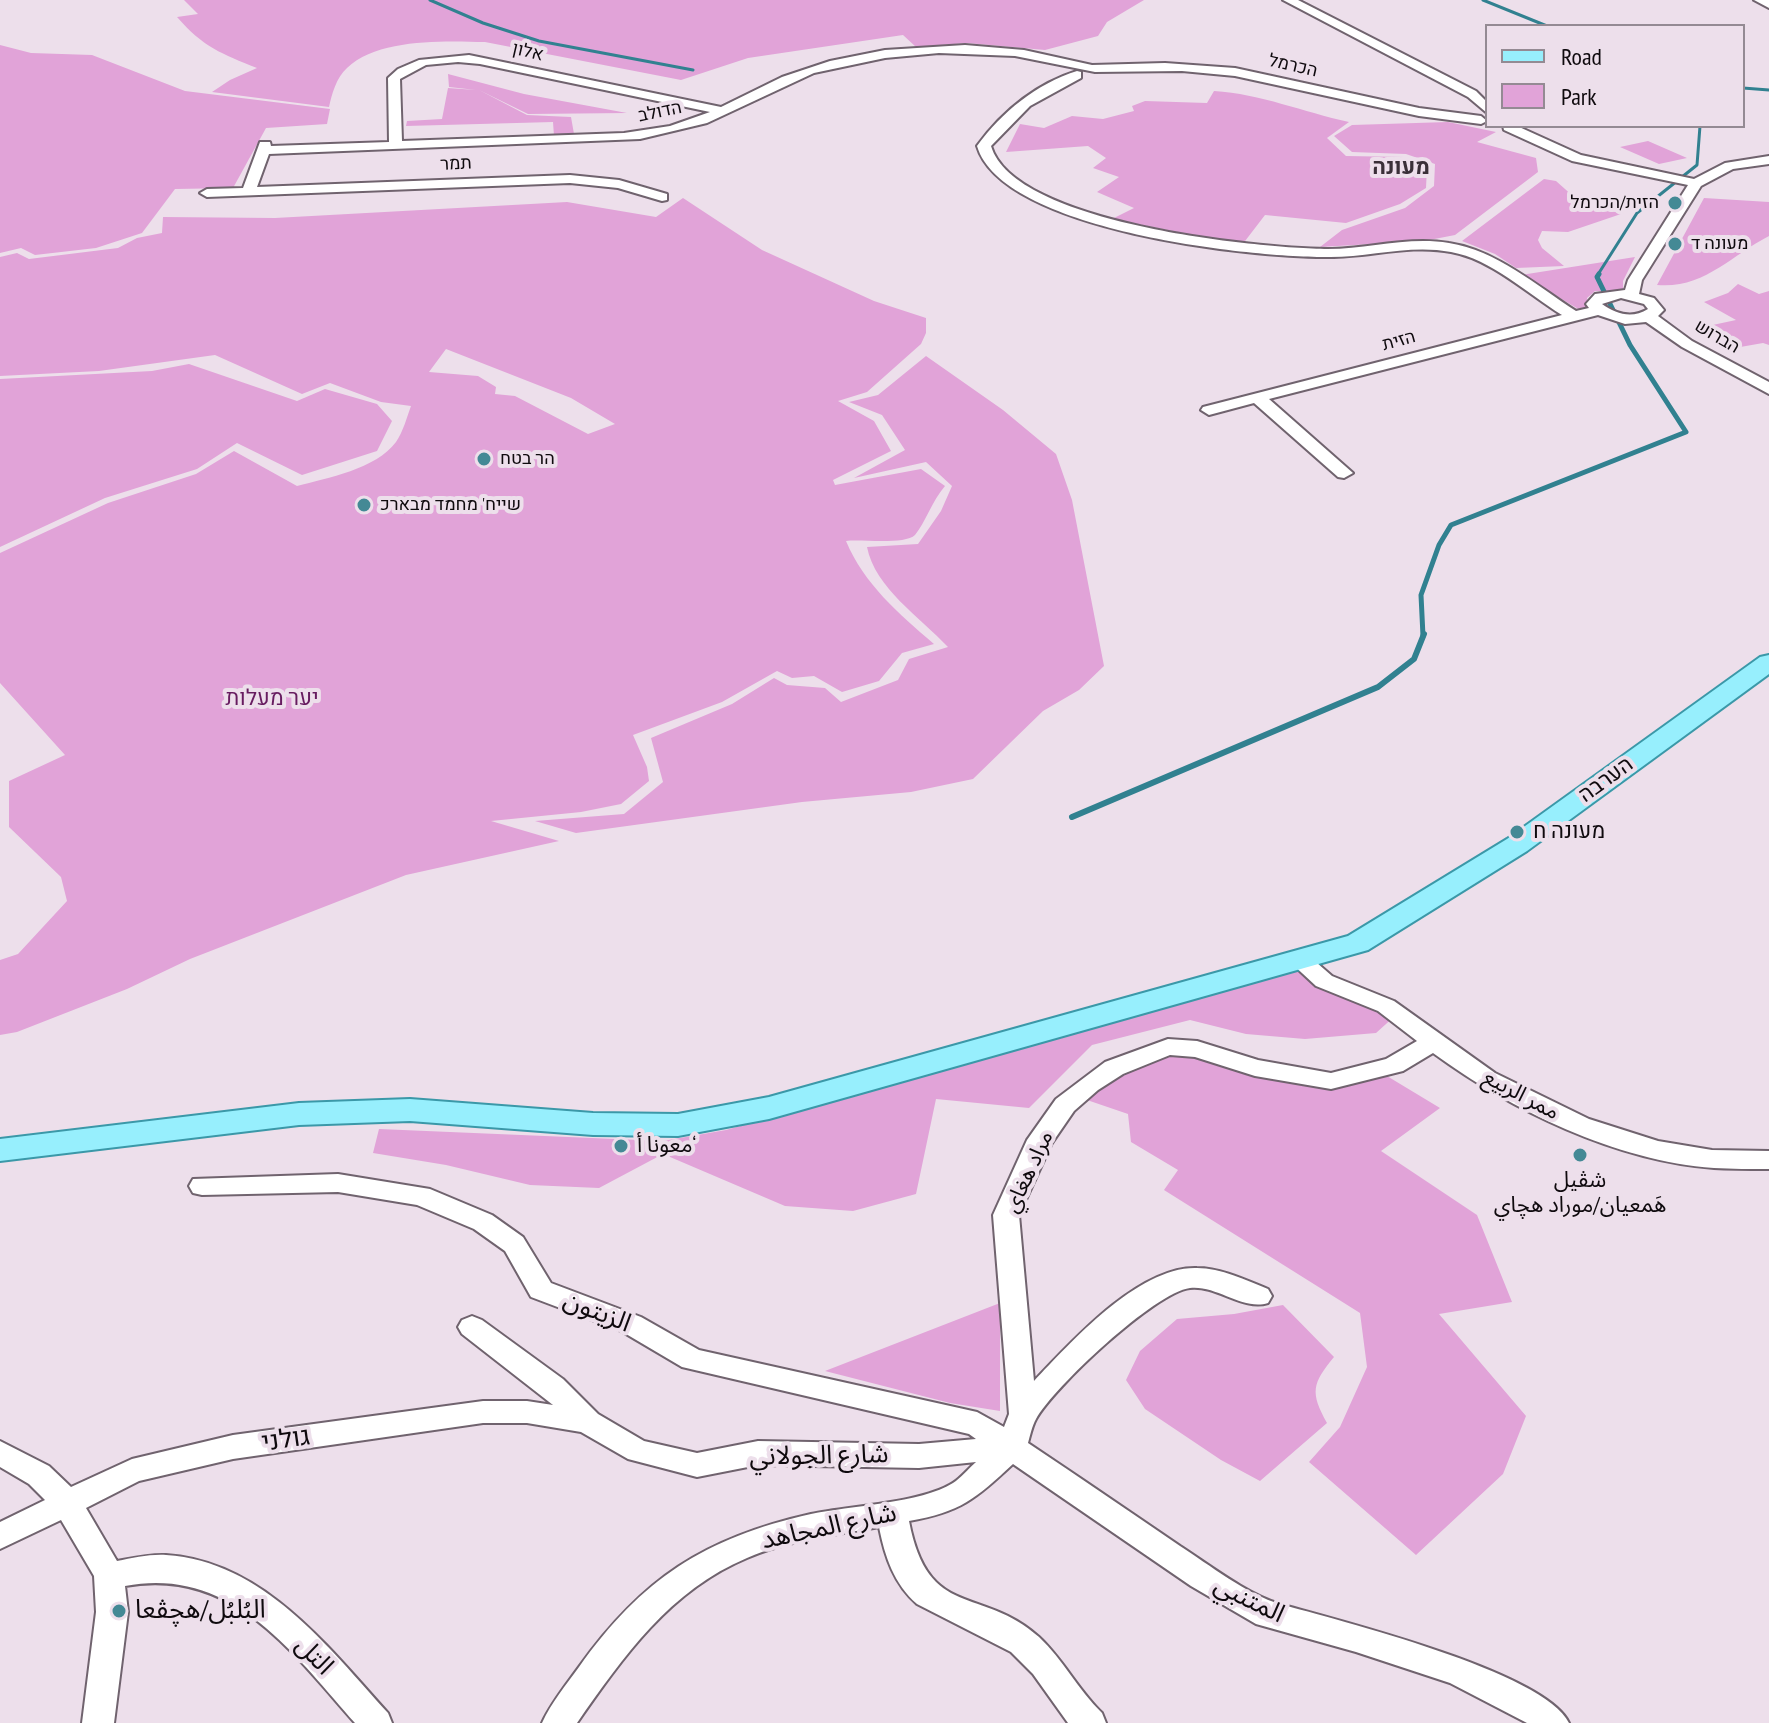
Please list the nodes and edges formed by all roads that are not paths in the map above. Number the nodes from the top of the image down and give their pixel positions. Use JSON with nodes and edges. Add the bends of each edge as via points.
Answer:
{"nodes":[{"id":1,"x":1289,"y":0,"type":"edge"},
{"id":2,"x":1760,"y":0,"type":"edge"},
{"id":3,"x":1769,"y":5,"type":"edge"},
{"id":4,"x":1082,"y":70,"type":"junction"},
{"id":5,"x":722,"y":111,"type":"junction"},
{"id":6,"x":1485,"y":118,"type":"edge"},
{"id":7,"x":1485,"y":120,"type":"edge"},
{"id":8,"x":1515,"y":128,"type":"edge"},
{"id":9,"x":396,"y":146,"type":"junction"},
{"id":10,"x":1769,"y":160,"type":"edge"},
{"id":11,"x":1696,"y":183,"type":"junction"},
{"id":12,"x":249,"y":191,"type":"junction"},
{"id":13,"x":207,"y":193,"type":"dead end"},
{"id":14,"x":662,"y":197,"type":"dead end"},
{"id":15,"x":1631,"y":295,"type":"junction"},
{"id":16,"x":1599,"y":310,"type":"junction"},
{"id":17,"x":1572,"y":315,"type":"junction"},
{"id":18,"x":1648,"y":316,"type":"junction"},
{"id":19,"x":1769,"y":389,"type":"edge"},
{"id":20,"x":1258,"y":398,"type":"junction"},
{"id":21,"x":1209,"y":410,"type":"dead end"},
{"id":22,"x":1344,"y":473,"type":"dead end"},
{"id":23,"x":1769,"y":662,"type":"edge"},
{"id":24,"x":1301,"y":961,"type":"junction"},
{"id":25,"x":1435,"y":1041,"type":"junction"},
{"id":26,"x":0,"y":1150,"type":"edge"},
{"id":27,"x":1769,"y":1160,"type":"edge"},
{"id":28,"x":202,"y":1186,"type":"dead end"},
{"id":29,"x":1258,"y":1296,"type":"dead end"},
{"id":30,"x":472,"y":1327,"type":"dead end"},
{"id":31,"x":1023,"y":1414,"type":"junction"},
{"id":32,"x":588,"y":1422,"type":"junction"},
{"id":33,"x":1012,"y":1447,"type":"junction"},
{"id":34,"x":0,"y":1453,"type":"edge"},
{"id":35,"x":67,"y":1502,"type":"junction"},
{"id":36,"x":892,"y":1513,"type":"junction"},
{"id":37,"x":0,"y":1536,"type":"edge"},
{"id":38,"x":109,"y":1575,"type":"junction"},
{"id":39,"x":98,"y":1723,"type":"edge"},
{"id":40,"x":376,"y":1723,"type":"edge"},
{"id":41,"x":558,"y":1723,"type":"edge"},
{"id":42,"x":1090,"y":1723,"type":"edge"},
{"id":43,"x":1553,"y":1723,"type":"edge"}],
"edges":[{"from":1,"to":6,"type":"street","via":[[1472,94]]},
{"from":2,"to":3,"type":"street"},
{"from":4,"to":5,"type":"street","name":"הדולב","via":[[1019,52],[961,49],[850,61],[791,77]]},
{"from":4,"to":7,"type":"street","name":"הכרמל","via":[[1200,67],[1434,116]]},
{"from":4,"to":17,"type":"street","via":[[1032,97],[984,146],[995,169],[1037,196],[1121,227],[1215,246],[1333,253],[1441,246],[1464,250]]},
{"from":5,"to":9,"type":"street","name":"הדולב","via":[[685,126],[613,138]]},
{"from":5,"to":9,"type":"street","name":"אלון","via":[[489,62],[440,60],[414,65],[394,78]]},
{"from":8,"to":11,"type":"street","via":[[1577,158]]},
{"from":9,"to":12,"type":"street","name":"הדולב","via":[[264,148]]},
{"from":10,"to":11,"type":"street","via":[[1730,166]]},
{"from":11,"to":15,"type":"street","via":[[1635,280]]},
{"from":12,"to":13,"type":"street","name":"תמר"},
{"from":12,"to":14,"type":"street","name":"תמר","via":[[570,179],[619,184]]},
{"from":15,"to":16,"type":"street","via":[[1600,297],[1594,304]]},
{"from":15,"to":18,"type":"street","name":"הברוש","via":[[1654,305],[1656,310]]},
{"from":16,"to":17,"type":"street","name":"הזית"},
{"from":16,"to":18,"type":"street","via":[[1627,318]]},
{"from":17,"to":20,"type":"street","name":"הזית"},
{"from":18,"to":19,"type":"street","name":"הברוש"},
{"from":20,"to":21,"type":"street","name":"הזית"},
{"from":20,"to":22,"type":"street"},
{"from":23,"to":24,"type":"main road","name":"הערבה","via":[[1442,896],[1358,943]]},
{"from":24,"to":25,"type":"street","name":"ممر الربيع","via":[[1324,981],[1386,1006]]},
{"from":24,"to":26,"type":"main road","name":"הערבה","via":[[769,1108],[678,1125],[410,1110],[314,1113]]},
{"from":25,"to":27,"type":"street","name":"ممر الربيع","via":[[1486,1079],[1580,1125],[1656,1150],[1712,1159]]},
{"from":25,"to":31,"type":"street","name":"مراد هغاي","via":[[1394,1065],[1331,1081],[1168,1047],[1114,1068],[1065,1105],[1040,1140],[1006,1215]]},
{"from":28,"to":33,"type":"street","name":"الزيتون","via":[[338,1183],[421,1196],[483,1222],[514,1244],[541,1290],[631,1324],[692,1359],[977,1424]]},
{"from":29,"to":31,"type":"street","via":[[1225,1282],[1186,1278],[1153,1291],[1092,1340]]},
{"from":30,"to":32,"type":"street","via":[[553,1387]]},
{"from":31,"to":33,"type":"street","name":"مراد هغاي"},
{"from":32,"to":33,"type":"street","name":"شارع الجولاني","via":[[638,1451],[697,1465],[758,1453],[919,1456]]},
{"from":32,"to":35,"type":"street","name":"גולני","via":[[527,1412],[483,1412],[233,1447],[132,1471]]},
{"from":33,"to":36,"type":"street","name":"شارع المجاهد","via":[[963,1492]]},
{"from":33,"to":43,"type":"street","name":"المتنبي","via":[[1202,1577],[1267,1614],[1459,1672]]},
{"from":34,"to":35,"type":"street","via":[[39,1475]]},
{"from":35,"to":37,"type":"street","name":"גולני"},
{"from":35,"to":38,"type":"street"},
{"from":36,"to":41,"type":"street","name":"شارع المجاهد","via":[[741,1546],[696,1569],[650,1605],[608,1652]]},
{"from":36,"to":42,"type":"street","via":[[899,1556],[916,1586],[1027,1646]]},
{"from":38,"to":39,"type":"street","via":[[112,1612]]},
{"from":38,"to":40,"type":"street","name":"التل","via":[[167,1568],[216,1578],[266,1609],[304,1643]]}]}
